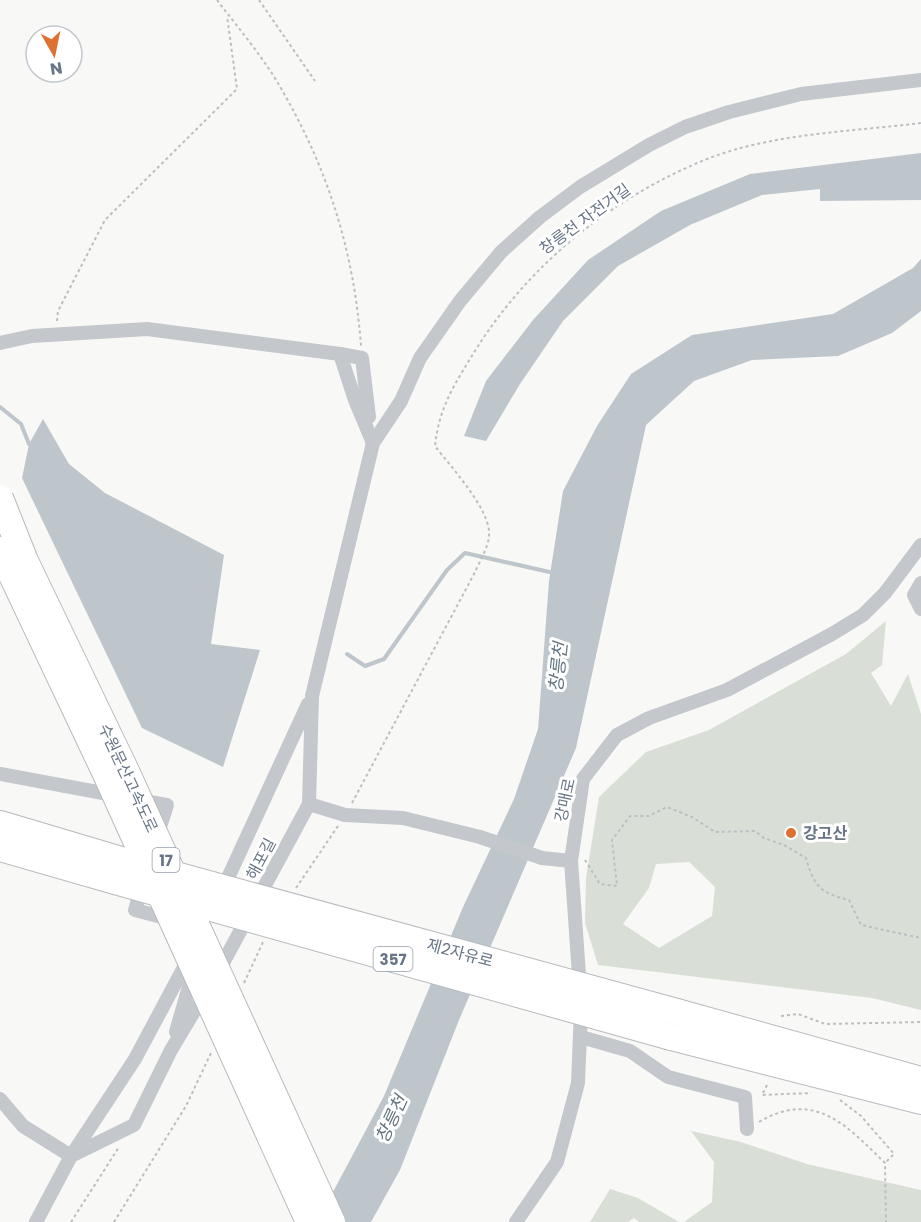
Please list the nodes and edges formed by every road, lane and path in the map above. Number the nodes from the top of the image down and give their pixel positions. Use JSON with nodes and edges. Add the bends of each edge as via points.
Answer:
{"nodes":[{"id":1,"x":218,"y":0,"type":"edge"},
{"id":2,"x":259,"y":0,"type":"edge"},
{"id":3,"x":227,"y":13,"type":"junction"},
{"id":4,"x":921,"y":80,"type":"edge"},
{"id":5,"x":315,"y":81,"type":"dead end"},
{"id":6,"x":921,"y":123,"type":"edge"},
{"id":7,"x":57,"y":334,"type":"junction"},
{"id":8,"x":0,"y":343,"type":"edge"},
{"id":9,"x":340,"y":354,"type":"junction"},
{"id":10,"x":362,"y":358,"type":"junction"},
{"id":11,"x":374,"y":443,"type":"junction"},
{"id":12,"x":0,"y":498,"type":"edge"},
{"id":13,"x":0,"y":550,"type":"edge"},
{"id":14,"x":920,"y":551,"type":"edge"},
{"id":15,"x":474,"y":574,"type":"dead end"},
{"id":16,"x":921,"y":583,"type":"edge"},
{"id":17,"x":921,"y":609,"type":"edge"},
{"id":18,"x":312,"y":696,"type":"junction"},
{"id":19,"x":0,"y":774,"type":"edge"},
{"id":20,"x":309,"y":804,"type":"junction"},
{"id":21,"x":0,"y":824,"type":"edge"},
{"id":22,"x":0,"y":848,"type":"edge"},
{"id":23,"x":578,"y":860,"type":"junction"},
{"id":24,"x":118,"y":871,"type":"junction"},
{"id":25,"x":205,"y":929,"type":"junction"},
{"id":26,"x":921,"y":938,"type":"edge"},
{"id":27,"x":781,"y":1016,"type":"dead end"},
{"id":28,"x":921,"y":1022,"type":"edge"},
{"id":29,"x":674,"y":1024,"type":"junction"},
{"id":30,"x":581,"y":1037,"type":"junction"},
{"id":31,"x":171,"y":1050,"type":"junction"},
{"id":32,"x":921,"y":1080,"type":"edge"},
{"id":33,"x":767,"y":1085,"type":"dead end"},
{"id":34,"x":813,"y":1093,"type":"dead end"},
{"id":35,"x":832,"y":1098,"type":"dead end"},
{"id":36,"x":0,"y":1099,"type":"edge"},
{"id":37,"x":921,"y":1101,"type":"edge"},
{"id":38,"x":134,"y":1125,"type":"junction"},
{"id":39,"x":747,"y":1129,"type":"joint"},
{"id":40,"x":71,"y":1156,"type":"junction"},
{"id":41,"x":885,"y":1163,"type":"junction"},
{"id":42,"x":36,"y":1222,"type":"edge"},
{"id":43,"x":71,"y":1222,"type":"edge"},
{"id":44,"x":309,"y":1222,"type":"edge"},
{"id":45,"x":332,"y":1222,"type":"edge"},
{"id":46,"x":516,"y":1222,"type":"edge"},
{"id":47,"x":886,"y":1222,"type":"edge"}],
"edges":[{"from":1,"to":3,"type":"path"},
{"from":2,"to":5,"type":"path"},
{"from":3,"to":7,"type":"path","via":[[237,89],[105,220],[58,311]]},
{"from":3,"to":10,"type":"path","via":[[281,88],[320,163],[348,247],[357,293]]},
{"from":4,"to":11,"type":"street","via":[[801,94],[729,112],[649,145],[580,187],[501,252],[460,301],[420,358],[401,401]]},
{"from":6,"to":15,"type":"path","name":"창릉천 자전거길","via":[[785,139],[703,161],[631,199],[564,246],[516,292],[487,330],[438,418],[435,446],[489,522],[489,537]]},
{"from":7,"to":8,"type":"street"},
{"from":7,"to":9,"type":"street","via":[[147,329]]},
{"from":9,"to":10,"type":"street"},
{"from":9,"to":11,"type":"street"},
{"from":10,"to":11,"type":"street"},
{"from":11,"to":18,"type":"street","name":"해포길"},
{"from":12,"to":45,"type":"highway","name":"수원문산고속도로","number":"17","bridge":true,"via":[[25,561],[125,769]]},
{"from":13,"to":44,"type":"highway","name":"수원문산고속도로","number":"17","bridge":true},
{"from":14,"to":23,"type":"street","name":"강매로","via":[[862,615],[832,634],[727,690],[649,718],[617,735],[583,779]]},
{"from":16,"to":17,"type":"street","via":[[914,595]]},
{"from":18,"to":20,"type":"street","name":"해포길"},
{"from":18,"to":25,"type":"street"},
{"from":19,"to":25,"type":"street","via":[[167,805],[135,910]]},
{"from":20,"to":23,"type":"street","via":[[345,815],[403,818],[480,837],[542,858]]},
{"from":20,"to":31,"type":"street","name":"해포길","via":[[230,952]]},
{"from":21,"to":24,"type":"highway","name":"제2자유로","number":"357"},
{"from":22,"to":24,"type":"highway","name":"제2자유로","number":"357"},
{"from":23,"to":26,"type":"path","via":[[600,884],[617,886],[612,840],[630,816],[649,816],[667,807],[715,832],[755,831],[784,845],[806,858],[811,878],[825,894],[849,900],[861,925]]},
{"from":23,"to":30,"type":"street","name":"강매로"},
{"from":24,"to":29,"type":"highway","name":"제2자유로","number":"357","bridge":true},
{"from":25,"to":31,"type":"street"},
{"from":25,"to":40,"type":"street","via":[[135,1059]]},
{"from":27,"to":28,"type":"path","via":[[798,1014],[825,1024]]},
{"from":29,"to":32,"type":"highway","name":"제2자유로","number":"357"},
{"from":29,"to":37,"type":"highway","name":"제2자유로","number":"357"},
{"from":30,"to":39,"type":"street","via":[[630,1051],[668,1077],[745,1097]]},
{"from":30,"to":46,"type":"street","name":"강매로","via":[[578,1083],[557,1162]]},
{"from":31,"to":38,"type":"street","name":"해포길"},
{"from":33,"to":34,"type":"path","via":[[762,1095]]},
{"from":35,"to":41,"type":"path","via":[[841,1100],[861,1116],[894,1154]]},
{"from":36,"to":40,"type":"street","via":[[23,1126]]},
{"from":38,"to":40,"type":"street"},
{"from":38,"to":43,"type":"path"},
{"from":39,"to":41,"type":"path","via":[[778,1111],[814,1109],[845,1124]]},
{"from":40,"to":42,"type":"street"},
{"from":41,"to":47,"type":"path"}]}
